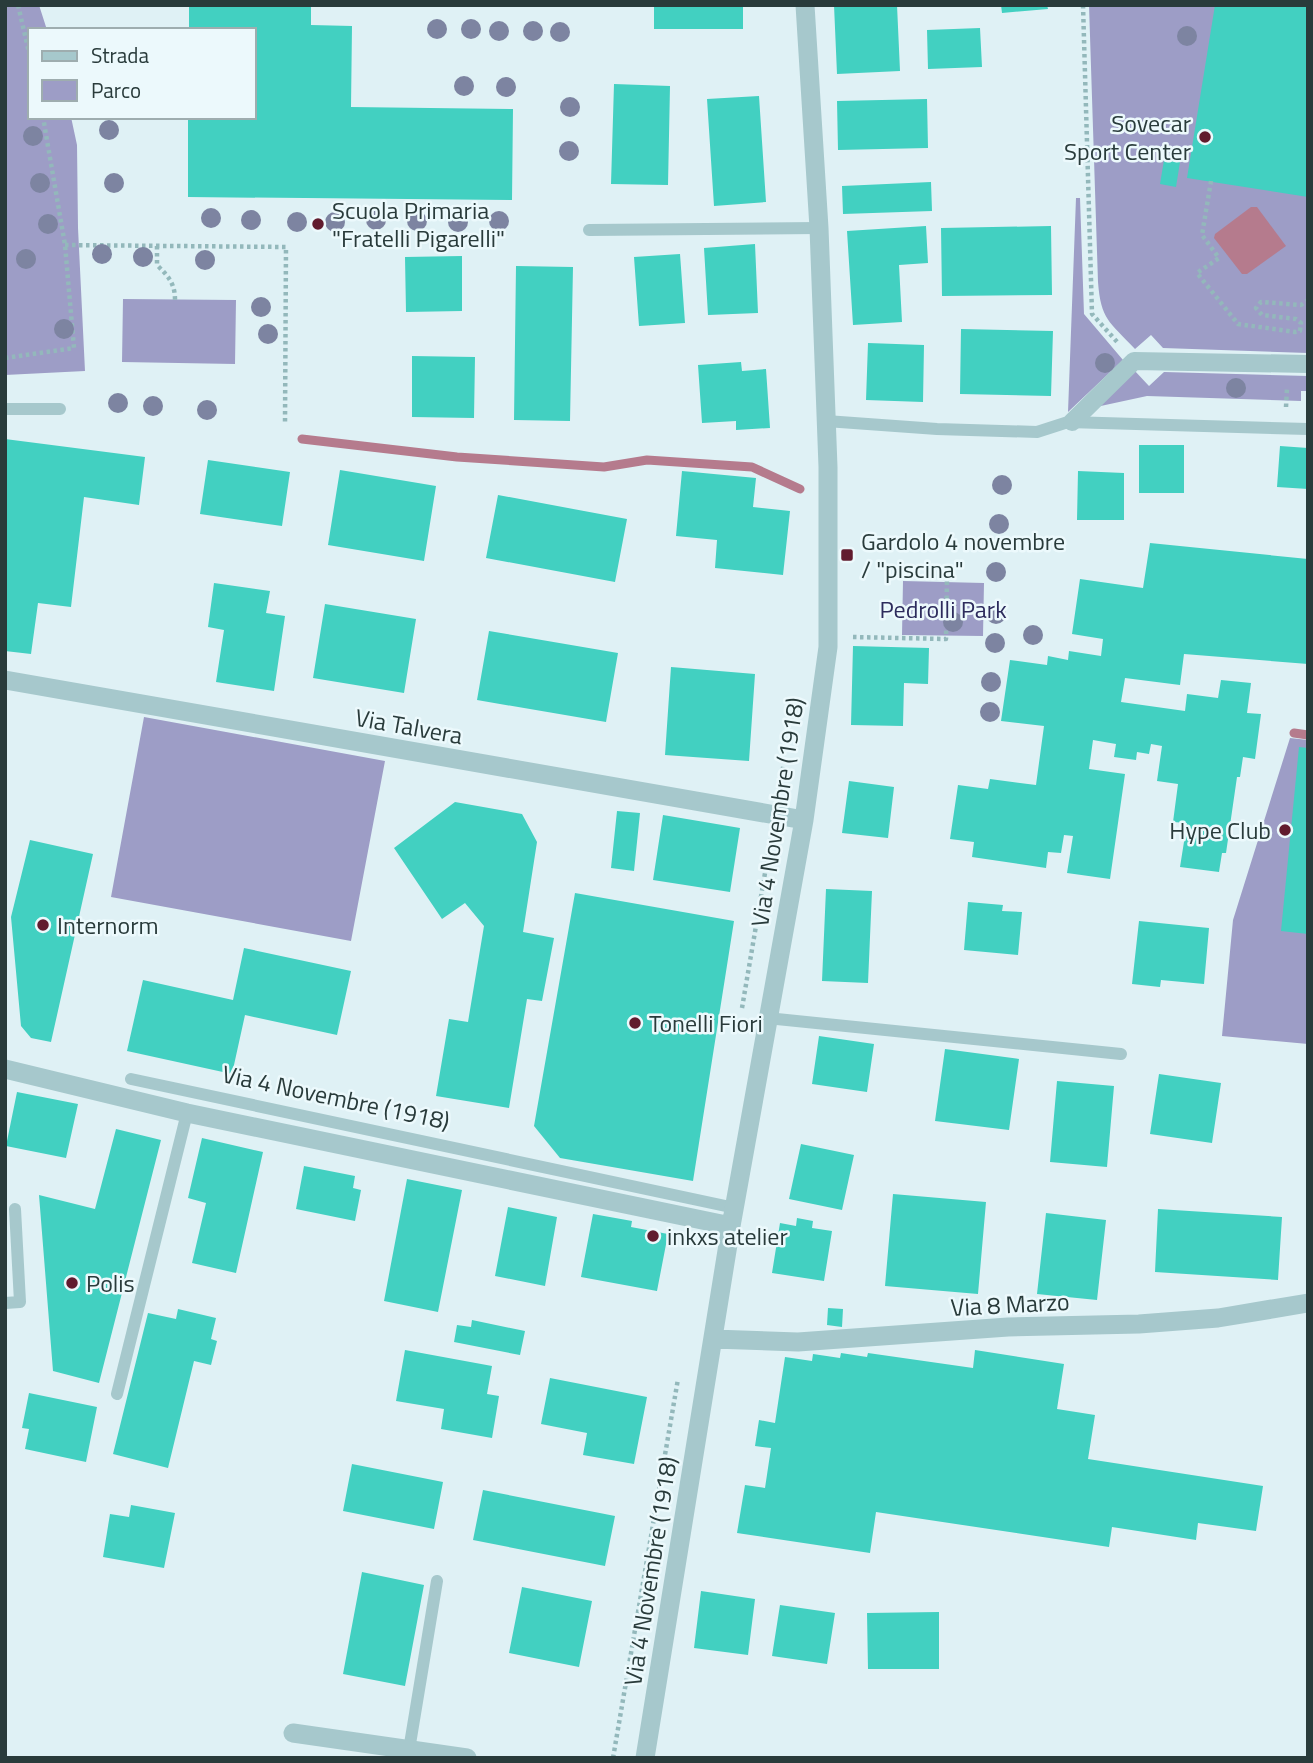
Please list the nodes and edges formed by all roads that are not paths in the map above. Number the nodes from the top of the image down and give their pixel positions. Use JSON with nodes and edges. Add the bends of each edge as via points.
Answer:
{"nodes":[{"id":1,"x":805,"y":5,"type":"edge"},
{"id":2,"x":819,"y":228,"type":"junction"},
{"id":3,"x":589,"y":230,"type":"dead end"},
{"id":4,"x":1308,"y":364,"type":"edge"},
{"id":5,"x":60,"y":408,"type":"dead end"},
{"id":6,"x":5,"y":409,"type":"edge"},
{"id":7,"x":826,"y":421,"type":"junction"},
{"id":8,"x":1072,"y":422,"type":"junction"},
{"id":9,"x":1308,"y":429,"type":"edge"},
{"id":10,"x":5,"y":680,"type":"edge"},
{"id":11,"x":804,"y":820,"type":"junction"},
{"id":12,"x":767,"y":1018,"type":"junction"},
{"id":13,"x":1121,"y":1054,"type":"dead end"},
{"id":14,"x":5,"y":1069,"type":"edge"},
{"id":15,"x":131,"y":1079,"type":"dead end"},
{"id":16,"x":187,"y":1113,"type":"junction"},
{"id":17,"x":15,"y":1209,"type":"dead end"},
{"id":18,"x":733,"y":1217,"type":"junction"},
{"id":19,"x":5,"y":1303,"type":"edge"},
{"id":20,"x":1308,"y":1303,"type":"edge"},
{"id":21,"x":713,"y":1339,"type":"junction"},
{"id":22,"x":117,"y":1394,"type":"dead end"},
{"id":23,"x":437,"y":1581,"type":"dead end"},
{"id":24,"x":293,"y":1733,"type":"dead end"},
{"id":25,"x":409,"y":1750,"type":"junction"},
{"id":26,"x":467,"y":1758,"type":"edge"},
{"id":27,"x":645,"y":1758,"type":"edge"}],
"edges":[{"from":1,"to":2,"type":"street","name":"Via 4 Novembre (1918)"},
{"from":2,"to":3,"type":"lane"},
{"from":2,"to":7,"type":"street","name":"Via 4 Novembre (1918)"},
{"from":4,"to":8,"type":"street","via":[[1134,360]]},
{"from":5,"to":6,"type":"lane"},
{"from":7,"to":8,"type":"lane","via":[[1037,432]]},
{"from":7,"to":11,"type":"street","name":"Via 4 Novembre (1918)","via":[[828,647]]},
{"from":8,"to":9,"type":"lane"},
{"from":10,"to":11,"type":"street","name":"Via Talvera"},
{"from":11,"to":12,"type":"street","name":"Via 4 Novembre (1918)"},
{"from":12,"to":13,"type":"lane"},
{"from":12,"to":18,"type":"street","name":"Via 4 Novembre (1918)"},
{"from":14,"to":16,"type":"street","name":"Via 4 Novembre (1918)"},
{"from":15,"to":18,"type":"lane","name":"Via 4 Novembre (1918)"},
{"from":16,"to":18,"type":"street","name":"Via 4 Novembre (1918)"},
{"from":16,"to":22,"type":"lane"},
{"from":17,"to":19,"type":"lane","via":[[20,1302]]},
{"from":18,"to":21,"type":"street","name":"Via 4 Novembre (1918)"},
{"from":20,"to":21,"type":"street","name":"Via 8 Marzo","via":[[1218,1318],[1139,1324],[1008,1326],[797,1342]]},
{"from":21,"to":27,"type":"street","name":"Via 4 Novembre (1918)"},
{"from":23,"to":25,"type":"lane"},
{"from":24,"to":25,"type":"street"},
{"from":25,"to":26,"type":"street"}]}
